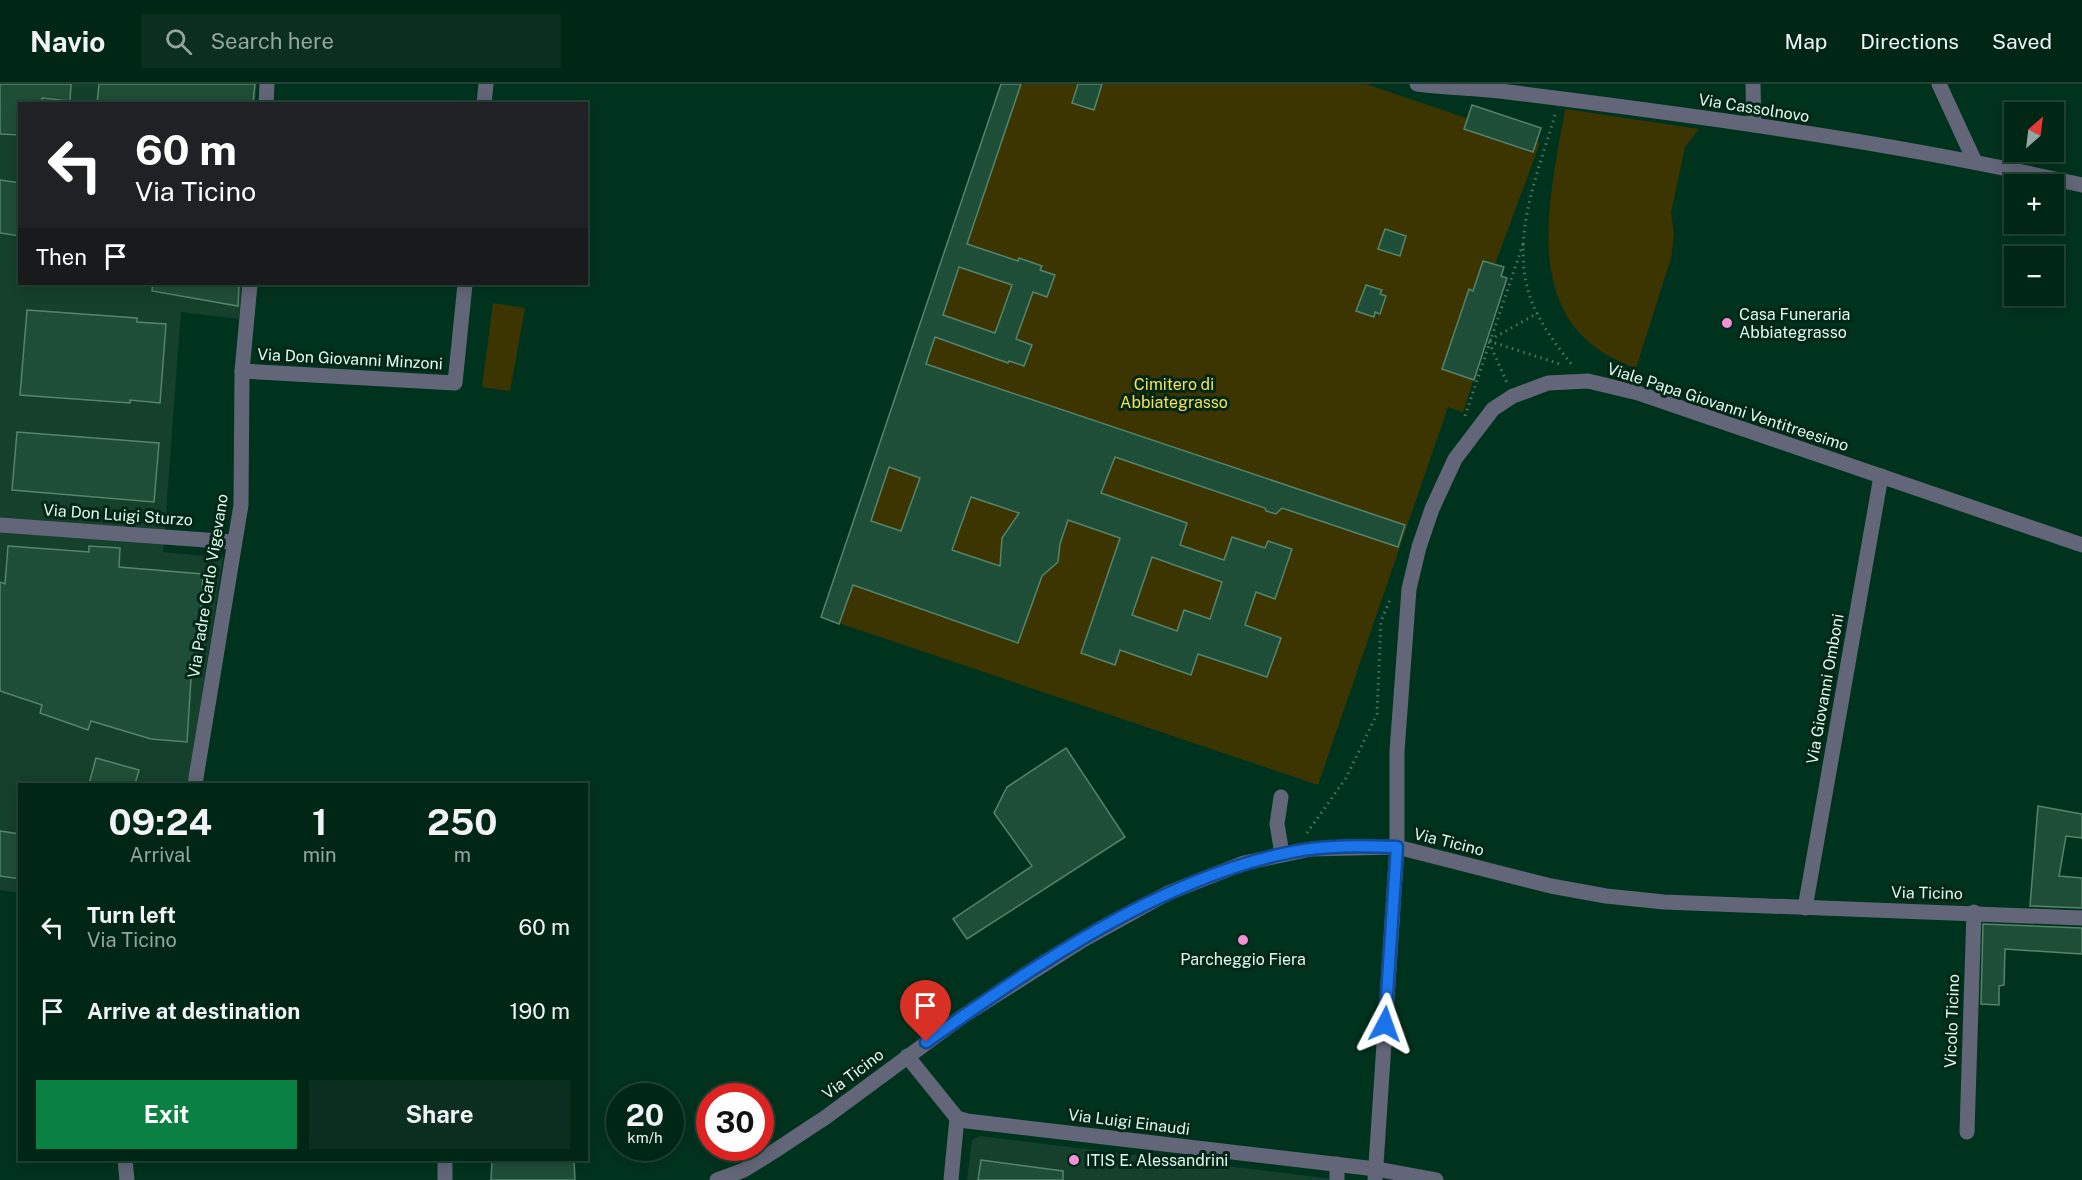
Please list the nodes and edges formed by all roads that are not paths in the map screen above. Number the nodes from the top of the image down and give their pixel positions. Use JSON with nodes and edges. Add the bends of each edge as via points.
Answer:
{"nodes":[{"id":1,"x":267,"y":84,"type":"edge"},
{"id":2,"x":486,"y":84,"type":"edge"},
{"id":3,"x":1417,"y":84,"type":"edge"},
{"id":4,"x":1753,"y":84,"type":"edge"},
{"id":5,"x":1939,"y":84,"type":"edge"},
{"id":6,"x":266,"y":102,"type":"edge"},
{"id":7,"x":484,"y":102,"type":"edge"},
{"id":8,"x":1754,"y":125,"type":"junction"},
{"id":9,"x":1975,"y":162,"type":"junction"},
{"id":10,"x":2082,"y":185,"type":"edge"},
{"id":11,"x":250,"y":285,"type":"edge"},
{"id":12,"x":465,"y":285,"type":"edge"},
{"id":13,"x":242,"y":371,"type":"junction"},
{"id":14,"x":1881,"y":476,"type":"junction"},
{"id":15,"x":0,"y":525,"type":"edge"},
{"id":16,"x":233,"y":542,"type":"junction"},
{"id":17,"x":2082,"y":544,"type":"edge"},
{"id":18,"x":195,"y":783,"type":"edge"},
{"id":19,"x":1281,"y":797,"type":"dead end"},
{"id":20,"x":1397,"y":847,"type":"junction"},
{"id":21,"x":1282,"y":854,"type":"junction"},
{"id":22,"x":1805,"y":908,"type":"junction"},
{"id":23,"x":1974,"y":912,"type":"junction"},
{"id":24,"x":2082,"y":918,"type":"edge"},
{"id":25,"x":907,"y":1056,"type":"junction"},
{"id":26,"x":957,"y":1118,"type":"junction"},
{"id":27,"x":1967,"y":1132,"type":"dead end"},
{"id":28,"x":125,"y":1161,"type":"edge"},
{"id":29,"x":445,"y":1161,"type":"edge"},
{"id":30,"x":1336,"y":1164,"type":"junction"},
{"id":31,"x":1376,"y":1175,"type":"edge"},
{"id":32,"x":126,"y":1180,"type":"edge"},
{"id":33,"x":445,"y":1180,"type":"edge"},
{"id":34,"x":717,"y":1180,"type":"edge"},
{"id":35,"x":951,"y":1180,"type":"edge"},
{"id":36,"x":1337,"y":1180,"type":"edge"},
{"id":37,"x":1437,"y":1180,"type":"edge"}],
"edges":[{"from":1,"to":6,"type":"street"},
{"from":2,"to":7,"type":"street"},
{"from":3,"to":8,"type":"street","name":"Via Cassolnovo","via":[[1559,99],[1600,98]]},
{"from":4,"to":8,"type":"street"},
{"from":5,"to":9,"type":"street"},
{"from":8,"to":9,"type":"street","name":"Via Cassolnovo"},
{"from":9,"to":10,"type":"street","name":"Via Cassolnovo"},
{"from":11,"to":13,"type":"street","name":"Via Padre Carlo Vigevano"},
{"from":12,"to":13,"type":"street","name":"Via Don Giovanni Minzoni","via":[[455,383]]},
{"from":13,"to":16,"type":"street","name":"Via Padre Carlo Vigevano","via":[[241,505]]},
{"from":14,"to":17,"type":"street","name":"Viale Papa Giovanni Ventitreesimo"},
{"from":14,"to":20,"type":"street","name":"Viale Papa Giovanni Ventitreesimo","via":[[1638,393],[1588,381],[1548,383],[1513,396],[1493,409],[1455,459],[1432,509],[1409,589],[1397,752]]},
{"from":14,"to":22,"type":"street","name":"Via Giovanni Omboni"},
{"from":15,"to":16,"type":"street","name":"Via Don Luigi Sturzo"},
{"from":16,"to":18,"type":"street","name":"Via Padre Carlo Vigevano"},
{"from":19,"to":21,"type":"street","via":[[1277,824]]},
{"from":20,"to":21,"type":"street","name":"Via Ticino","via":[[1320,848]]},
{"from":20,"to":22,"type":"street","name":"Via Ticino","via":[[1606,896]]},
{"from":20,"to":31,"type":"street","name":"Viale Papa Giovanni Ventitreesimo"},
{"from":21,"to":25,"type":"street","name":"Via Ticino","via":[[1217,872],[1148,903],[1057,956]]},
{"from":22,"to":23,"type":"street","name":"Via Ticino"},
{"from":23,"to":24,"type":"street","name":"Via Ticino"},
{"from":23,"to":27,"type":"street","name":"Vicolo Ticino"},
{"from":25,"to":26,"type":"street"},
{"from":25,"to":34,"type":"street","name":"Via Ticino","via":[[791,1141],[744,1170]]},
{"from":26,"to":30,"type":"street","name":"Via Luigi Einaudi"},
{"from":26,"to":35,"type":"street"},
{"from":28,"to":32,"type":"street"},
{"from":29,"to":33,"type":"street"},
{"from":30,"to":31,"type":"street","name":"Via Luigi Einaudi"},
{"from":30,"to":36,"type":"street"},
{"from":31,"to":37,"type":"street","name":"Via Luigi Einaudi"}]}
